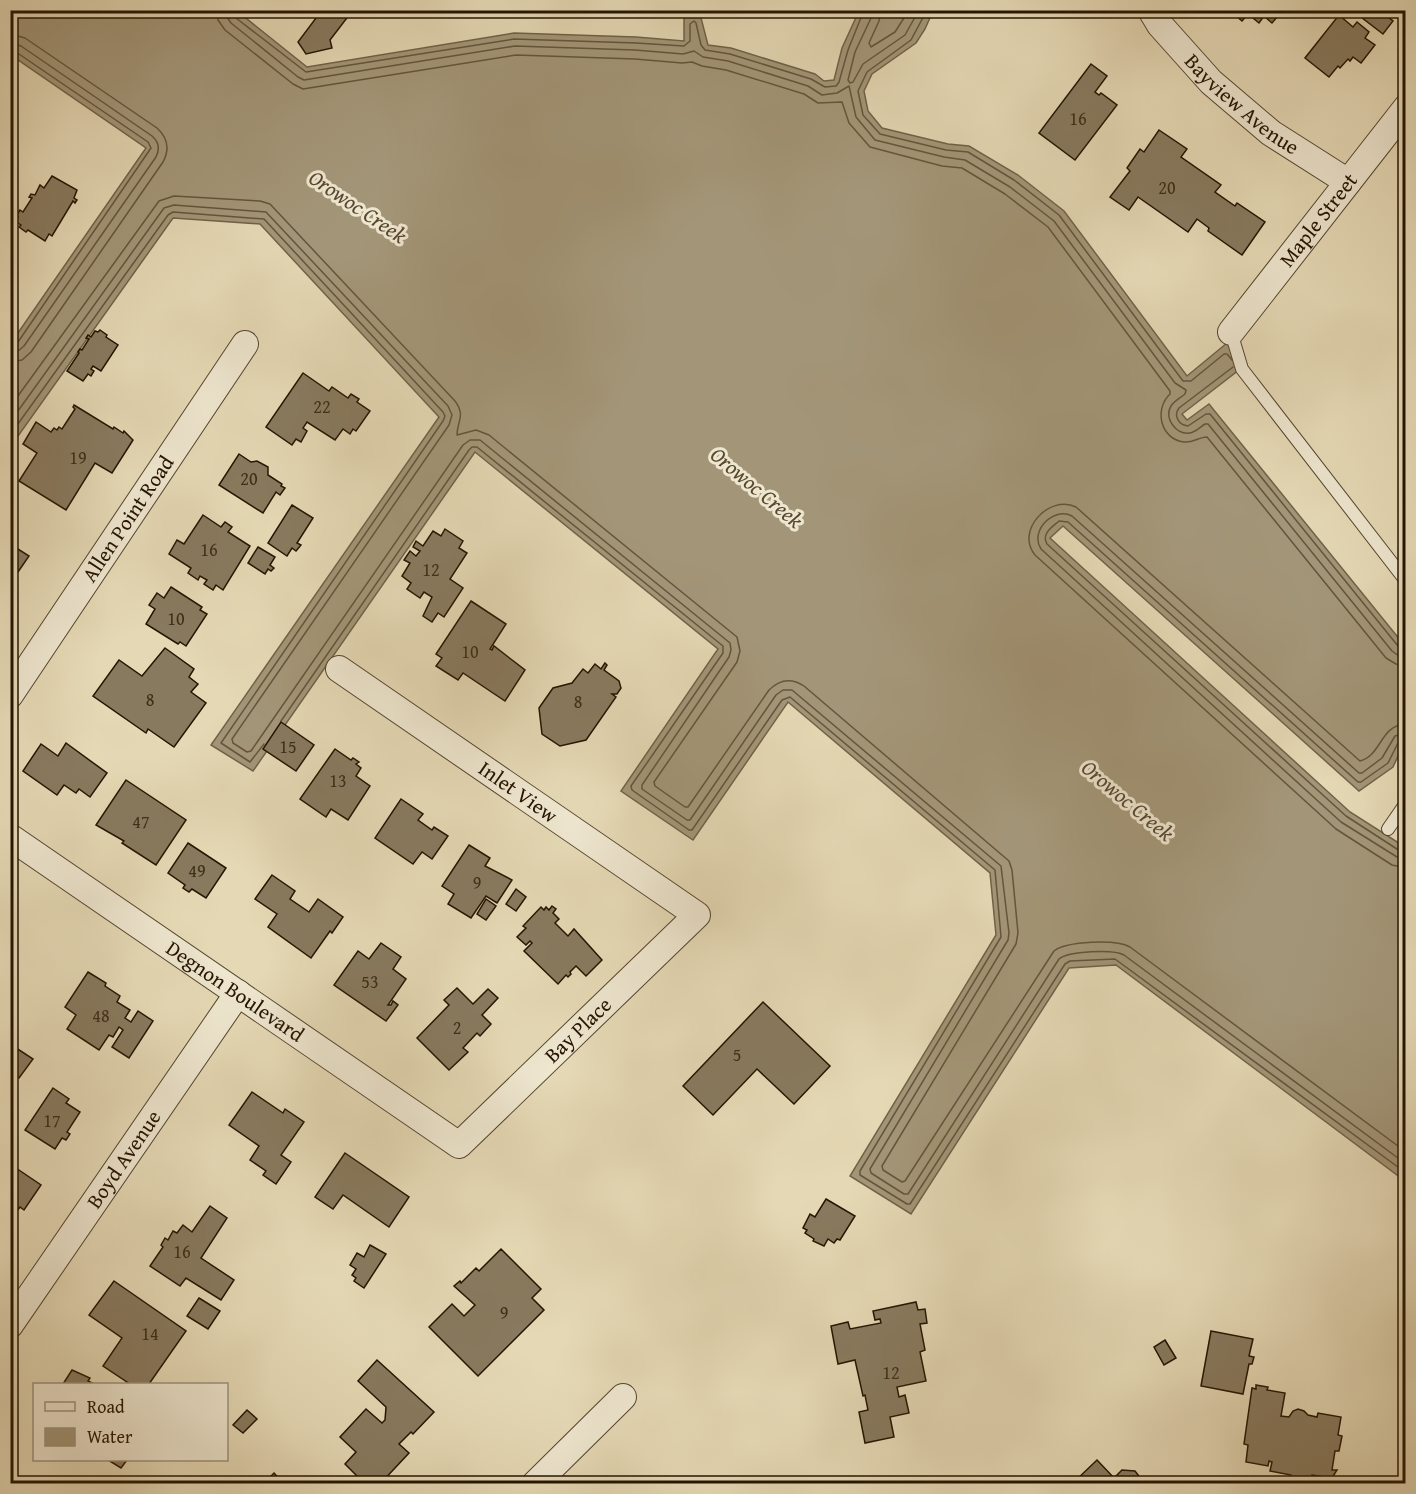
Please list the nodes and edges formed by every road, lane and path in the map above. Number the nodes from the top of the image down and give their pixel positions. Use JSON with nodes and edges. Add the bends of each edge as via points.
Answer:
{"nodes":[{"id":1,"x":1151,"y":10,"type":"edge"},
{"id":2,"x":1406,"y":108,"type":"edge"},
{"id":3,"x":1348,"y":182,"type":"junction"},
{"id":4,"x":1231,"y":332,"type":"joint"},
{"id":5,"x":245,"y":344,"type":"dead end"},
{"id":6,"x":1406,"y":580,"type":"edge"},
{"id":7,"x":339,"y":669,"type":"dead end"},
{"id":8,"x":10,"y":695,"type":"edge"},
{"id":9,"x":1406,"y":803,"type":"edge"},
{"id":10,"x":1388,"y":829,"type":"dead end"},
{"id":11,"x":10,"y":837,"type":"edge"},
{"id":12,"x":697,"y":915,"type":"joint"},
{"id":13,"x":238,"y":993,"type":"junction"},
{"id":14,"x":459,"y":1145,"type":"joint"},
{"id":15,"x":10,"y":1325,"type":"edge"},
{"id":16,"x":623,"y":1397,"type":"dead end"},
{"id":17,"x":535,"y":1484,"type":"edge"}],
"edges":[{"from":1,"to":3,"type":"street","name":"Bayview Avenue","via":[[1211,82],[1271,133]]},
{"from":2,"to":3,"type":"street","name":"Maple Street"},
{"from":3,"to":4,"type":"street","name":"Maple Street"},
{"from":4,"to":6,"type":"lane","via":[[1242,369]]},
{"from":5,"to":8,"type":"street","name":"Allen Point Road"},
{"from":7,"to":12,"type":"street","name":"Inlet View"},
{"from":9,"to":10,"type":"lane"},
{"from":11,"to":13,"type":"street","name":"Degnon Boulevard"},
{"from":12,"to":14,"type":"street","name":"Bay Place"},
{"from":13,"to":14,"type":"street","name":"Degnon Boulevard"},
{"from":13,"to":15,"type":"street","name":"Boyd Avenue"},
{"from":16,"to":17,"type":"street"}]}
